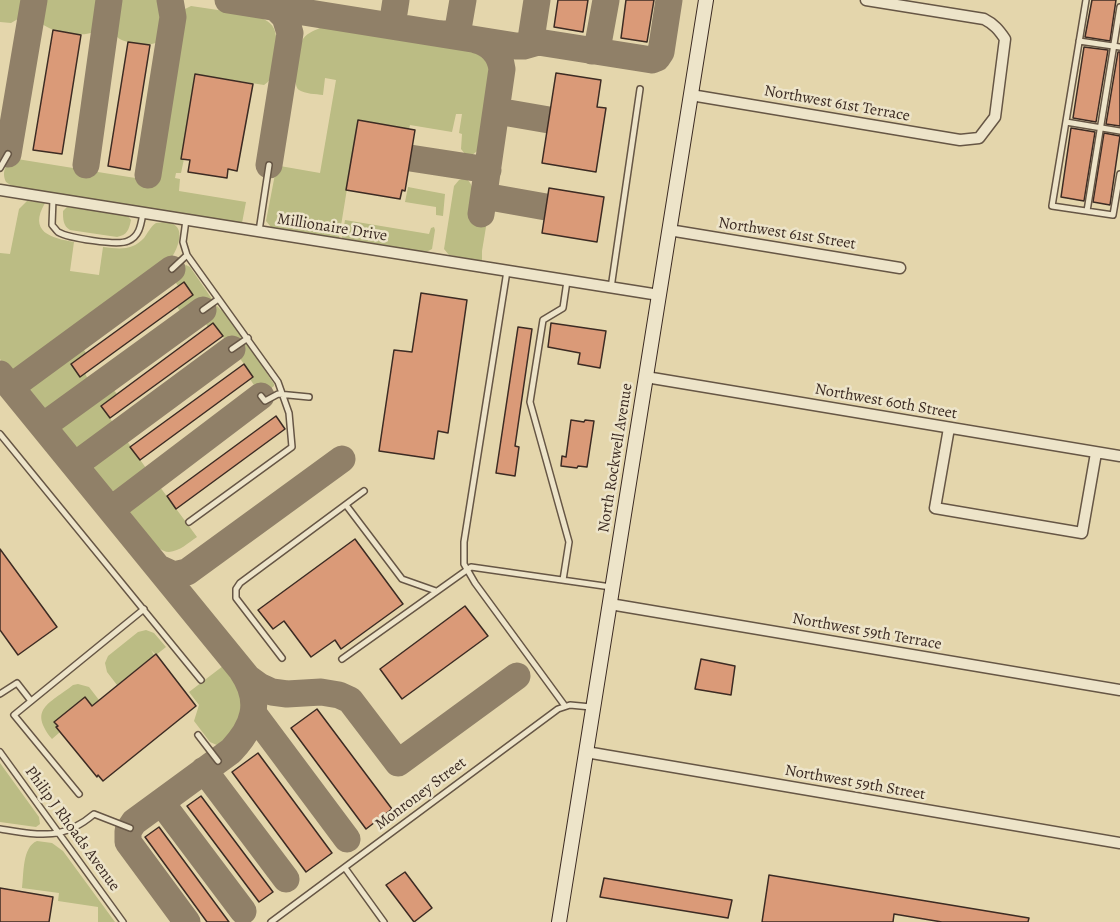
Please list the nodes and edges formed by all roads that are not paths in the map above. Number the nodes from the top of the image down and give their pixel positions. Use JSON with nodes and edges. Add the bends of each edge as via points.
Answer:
{"nodes":[{"id":1,"x":706,"y":0,"type":"edge"},
{"id":2,"x":866,"y":0,"type":"edge"},
{"id":3,"x":1086,"y":0,"type":"edge"},
{"id":4,"x":1120,"y":8,"type":"edge"},
{"id":5,"x":1079,"y":40,"type":"junction"},
{"id":6,"x":1117,"y":47,"type":"edge"},
{"id":7,"x":640,"y":89,"type":"dead end"},
{"id":8,"x":691,"y":95,"type":"junction"},
{"id":9,"x":1066,"y":122,"type":"junction"},
{"id":10,"x":1101,"y":127,"type":"junction"},
{"id":11,"x":1120,"y":130,"type":"edge"},
{"id":12,"x":8,"y":154,"type":"dead end"},
{"id":13,"x":269,"y":165,"type":"dead end"},
{"id":14,"x":0,"y":168,"type":"edge"},
{"id":15,"x":1120,"y":174,"type":"edge"},
{"id":16,"x":0,"y":190,"type":"edge"},
{"id":17,"x":53,"y":199,"type":"junction"},
{"id":18,"x":1088,"y":211,"type":"junction"},
{"id":19,"x":143,"y":213,"type":"junction"},
{"id":20,"x":186,"y":220,"type":"junction"},
{"id":21,"x":669,"y":230,"type":"junction"},
{"id":22,"x":259,"y":231,"type":"junction"},
{"id":23,"x":187,"y":255,"type":"junction"},
{"id":24,"x":900,"y":268,"type":"dead end"},
{"id":25,"x":172,"y":269,"type":"dead end"},
{"id":26,"x":507,"y":271,"type":"junction"},
{"id":27,"x":567,"y":281,"type":"junction"},
{"id":28,"x":611,"y":288,"type":"junction"},
{"id":29,"x":659,"y":295,"type":"junction"},
{"id":30,"x":218,"y":300,"type":"junction"},
{"id":31,"x":203,"y":310,"type":"dead end"},
{"id":32,"x":248,"y":338,"type":"junction"},
{"id":33,"x":232,"y":350,"type":"dead end"},
{"id":34,"x":646,"y":377,"type":"junction"},
{"id":35,"x":282,"y":394,"type":"junction"},
{"id":36,"x":261,"y":396,"type":"dead end"},
{"id":37,"x":309,"y":397,"type":"dead end"},
{"id":38,"x":949,"y":428,"type":"junction"},
{"id":39,"x":0,"y":434,"type":"edge"},
{"id":40,"x":1096,"y":453,"type":"junction"},
{"id":41,"x":1120,"y":456,"type":"edge"},
{"id":42,"x":364,"y":491,"type":"dead end"},
{"id":43,"x":346,"y":505,"type":"junction"},
{"id":44,"x":189,"y":522,"type":"dead end"},
{"id":45,"x":466,"y":569,"type":"junction"},
{"id":46,"x":563,"y":580,"type":"junction"},
{"id":47,"x":612,"y":587,"type":"junction"},
{"id":48,"x":436,"y":591,"type":"junction"},
{"id":49,"x":610,"y":604,"type":"junction"},
{"id":50,"x":144,"y":609,"type":"junction"},
{"id":51,"x":282,"y":658,"type":"dead end"},
{"id":52,"x":342,"y":659,"type":"dead end"},
{"id":53,"x":201,"y":680,"type":"dead end"},
{"id":54,"x":1120,"y":690,"type":"edge"},
{"id":55,"x":0,"y":694,"type":"edge"},
{"id":56,"x":31,"y":701,"type":"junction"},
{"id":57,"x":565,"y":706,"type":"junction"},
{"id":58,"x":593,"y":708,"type":"junction"},
{"id":59,"x":198,"y":735,"type":"dead end"},
{"id":60,"x":0,"y":752,"type":"edge"},
{"id":61,"x":586,"y":752,"type":"junction"},
{"id":62,"x":218,"y":761,"type":"dead end"},
{"id":63,"x":79,"y":794,"type":"dead end"},
{"id":64,"x":130,"y":828,"type":"dead end"},
{"id":65,"x":0,"y":829,"type":"edge"},
{"id":66,"x":58,"y":832,"type":"junction"},
{"id":67,"x":1120,"y":843,"type":"edge"},
{"id":68,"x":345,"y":867,"type":"junction"},
{"id":69,"x":123,"y":922,"type":"edge"},
{"id":70,"x":271,"y":922,"type":"edge"},
{"id":71,"x":384,"y":922,"type":"edge"},
{"id":72,"x":559,"y":922,"type":"edge"}],
"edges":[{"from":1,"to":8,"type":"main road","name":"North Rockwell Avenue"},
{"from":2,"to":8,"type":"street","name":"Northwest 61st Terrace","via":[[992,22],[1005,39],[995,117],[979,138],[960,140]]},
{"from":3,"to":5,"type":"lane"},
{"from":4,"to":6,"type":"lane"},
{"from":5,"to":6,"type":"lane"},
{"from":5,"to":9,"type":"lane"},
{"from":6,"to":10,"type":"lane"},
{"from":7,"to":28,"type":"lane"},
{"from":8,"to":21,"type":"main road","name":"North Rockwell Avenue"},
{"from":9,"to":10,"type":"lane"},
{"from":9,"to":18,"type":"lane","via":[[1052,206]]},
{"from":10,"to":11,"type":"lane"},
{"from":10,"to":18,"type":"lane"},
{"from":12,"to":14,"type":"lane"},
{"from":13,"to":22,"type":"lane"},
{"from":15,"to":18,"type":"lane","via":[[1113,215]]},
{"from":16,"to":17,"type":"street","name":"Millionaire Drive"},
{"from":17,"to":19,"type":"street","name":"Millionaire Drive"},
{"from":17,"to":19,"type":"lane","via":[[52,225],[66,235],[127,242],[141,227]]},
{"from":19,"to":20,"type":"street","name":"Millionaire Drive"},
{"from":20,"to":22,"type":"street","name":"Millionaire Drive"},
{"from":20,"to":23,"type":"lane","via":[[183,242]]},
{"from":21,"to":24,"type":"street","name":"Northwest 61st Street"},
{"from":21,"to":29,"type":"main road","name":"North Rockwell Avenue"},
{"from":22,"to":26,"type":"street","name":"Millionaire Drive"},
{"from":23,"to":25,"type":"lane"},
{"from":23,"to":30,"type":"lane"},
{"from":26,"to":27,"type":"street","name":"Millionaire Drive"},
{"from":26,"to":45,"type":"lane","via":[[464,542]]},
{"from":27,"to":28,"type":"street","name":"Millionaire Drive"},
{"from":27,"to":46,"type":"lane","via":[[563,308],[543,320],[530,402],[569,542]]},
{"from":28,"to":29,"type":"street","name":"Millionaire Drive"},
{"from":29,"to":34,"type":"main road","name":"North Rockwell Avenue"},
{"from":30,"to":31,"type":"lane"},
{"from":30,"to":32,"type":"lane"},
{"from":32,"to":33,"type":"lane"},
{"from":32,"to":35,"type":"lane"},
{"from":34,"to":38,"type":"street","name":"Northwest 60th Street"},
{"from":34,"to":47,"type":"main road","name":"North Rockwell Avenue"},
{"from":35,"to":36,"type":"lane","via":[[265,401]]},
{"from":35,"to":37,"type":"lane"},
{"from":35,"to":44,"type":"lane","via":[[292,447]]},
{"from":38,"to":40,"type":"street","name":"Northwest 60th Street"},
{"from":38,"to":40,"type":"street","via":[[935,508],[1082,533]]},
{"from":39,"to":50,"type":"lane"},
{"from":40,"to":41,"type":"street","name":"Northwest 60th Street"},
{"from":42,"to":43,"type":"lane"},
{"from":43,"to":48,"type":"lane","via":[[402,579]]},
{"from":43,"to":51,"type":"lane","via":[[240,582],[236,589],[236,598]]},
{"from":45,"to":46,"type":"lane","via":[[476,566]]},
{"from":45,"to":48,"type":"lane"},
{"from":45,"to":57,"type":"lane"},
{"from":46,"to":47,"type":"lane"},
{"from":47,"to":49,"type":"main road","name":"North Rockwell Avenue"},
{"from":48,"to":52,"type":"lane"},
{"from":49,"to":54,"type":"street","name":"Northwest 59th Terrace"},
{"from":49,"to":58,"type":"main road","name":"North Rockwell Avenue"},
{"from":50,"to":53,"type":"lane"},
{"from":50,"to":56,"type":"lane"},
{"from":55,"to":56,"type":"lane","via":[[17,683]]},
{"from":56,"to":63,"type":"lane","via":[[14,715]]},
{"from":57,"to":58,"type":"lane"},
{"from":57,"to":68,"type":"lane","name":"Monroney Street"},
{"from":58,"to":61,"type":"main road","name":"North Rockwell Avenue"},
{"from":59,"to":62,"type":"lane"},
{"from":60,"to":66,"type":"lane","name":"Philip J Rhoads Avenue"},
{"from":61,"to":67,"type":"street","name":"Northwest 59th Street"},
{"from":61,"to":72,"type":"main road","name":"North Rockwell Avenue"},
{"from":64,"to":66,"type":"lane","via":[[94,814],[80,826]]},
{"from":65,"to":66,"type":"lane","via":[[45,836]]},
{"from":66,"to":69,"type":"lane","name":"Philip J Rhoads Avenue"},
{"from":68,"to":70,"type":"lane","name":"Monroney Street"},
{"from":68,"to":71,"type":"lane"}]}
